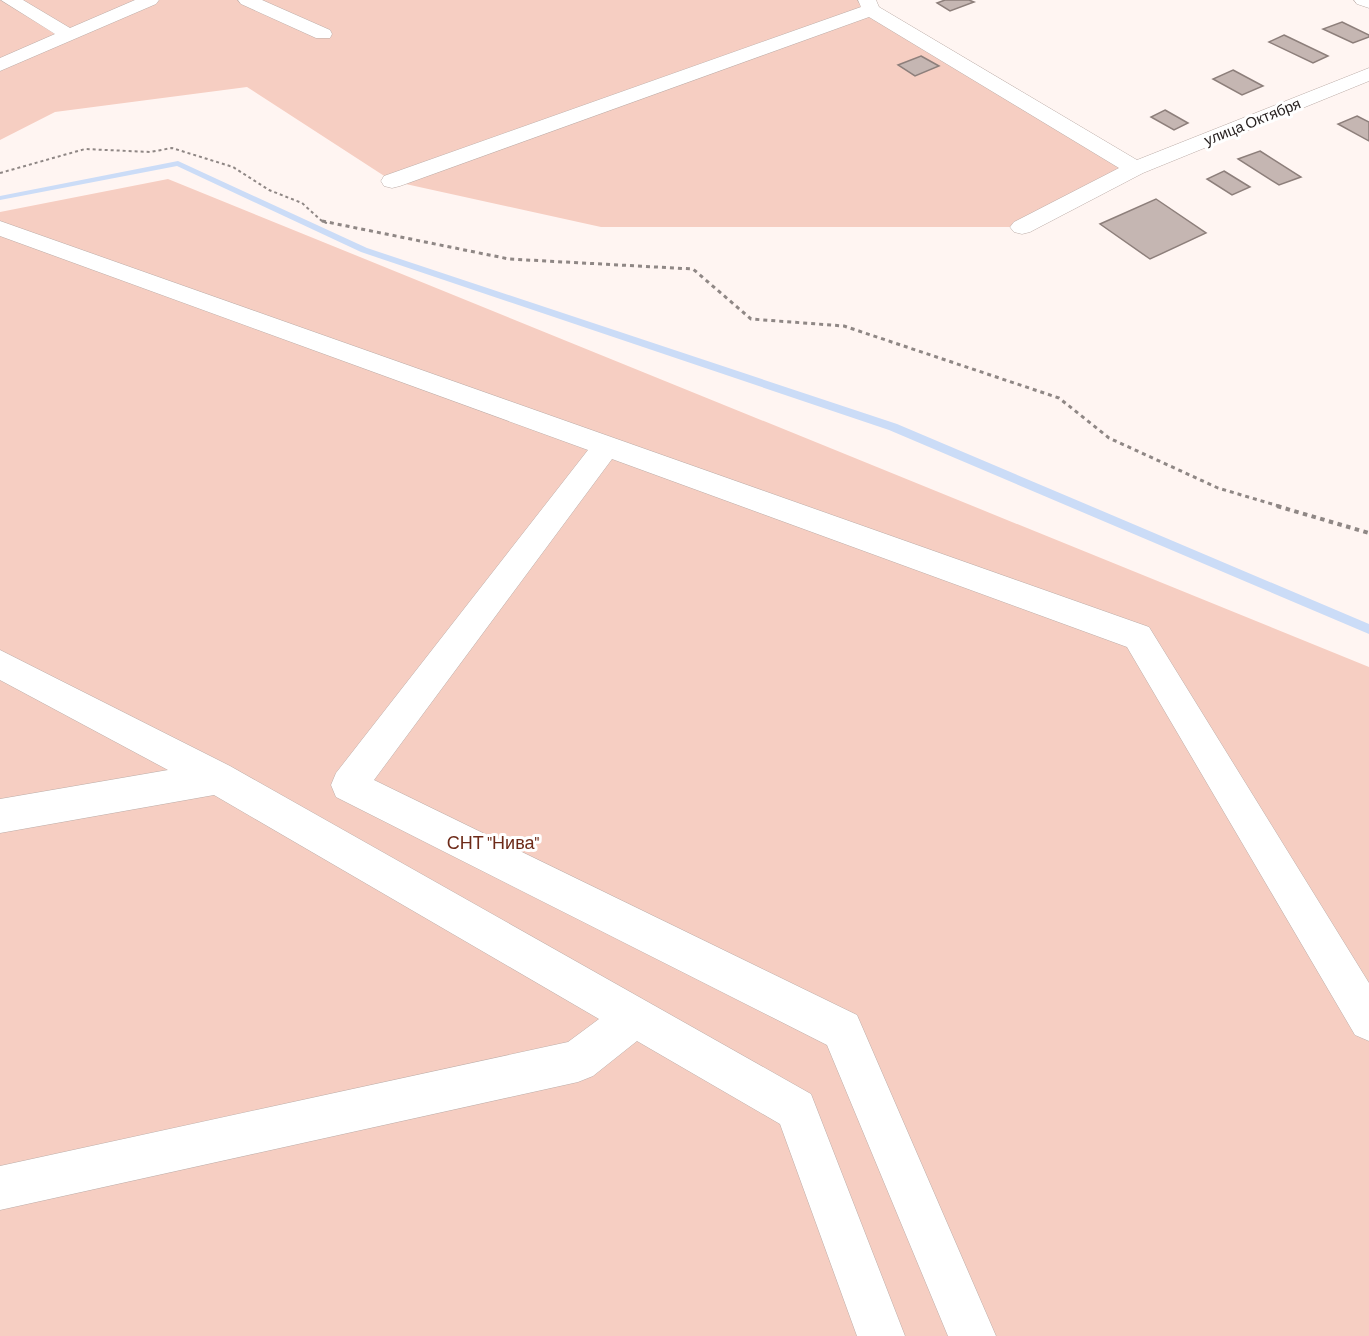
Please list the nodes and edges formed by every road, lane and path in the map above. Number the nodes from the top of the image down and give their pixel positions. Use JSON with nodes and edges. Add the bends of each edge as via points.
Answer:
{"nodes":[{"id":1,"x":10,"y":0,"type":"edge"},
{"id":2,"x":150,"y":0,"type":"edge"},
{"id":3,"x":247,"y":0,"type":"edge"},
{"id":4,"x":1363,"y":0,"type":"edge"},
{"id":5,"x":1369,"y":3,"type":"edge"},
{"id":6,"x":869,"y":5,"type":"edge"},
{"id":7,"x":323,"y":34,"type":"dead end"},
{"id":8,"x":69,"y":35,"type":"junction"},
{"id":9,"x":0,"y":65,"type":"edge"},
{"id":10,"x":1369,"y":74,"type":"edge"},
{"id":11,"x":1135,"y":168,"type":"junction"},
{"id":12,"x":0,"y":173,"type":"edge"},
{"id":13,"x":392,"y":181,"type":"dead end"},
{"id":14,"x":1022,"y":227,"type":"dead end"},
{"id":15,"x":0,"y":228,"type":"edge"},
{"id":16,"x":607,"y":446,"type":"junction"},
{"id":17,"x":1369,"y":533,"type":"edge"},
{"id":18,"x":0,"y":663,"type":"edge"},
{"id":19,"x":217,"y":778,"type":"junction"},
{"id":20,"x":0,"y":816,"type":"edge"},
{"id":21,"x":634,"y":1017,"type":"junction"},
{"id":22,"x":1369,"y":1021,"type":"edge"},
{"id":23,"x":0,"y":1188,"type":"edge"},
{"id":24,"x":881,"y":1336,"type":"edge"},
{"id":25,"x":972,"y":1336,"type":"edge"}],
"edges":[{"from":1,"to":8,"type":"street"},
{"from":2,"to":8,"type":"street"},
{"from":3,"to":7,"type":"street"},
{"from":4,"to":5,"type":"street"},
{"from":6,"to":11,"type":"street"},
{"from":6,"to":13,"type":"street"},
{"from":8,"to":9,"type":"street"},
{"from":10,"to":11,"type":"street","name":"улица Октября"},
{"from":11,"to":14,"type":"street","name":"улица Октября"},
{"from":12,"to":17,"type":"path","via":[[85,149],[150,152],[172,148],[233,167],[269,190],[302,203],[323,222],[509,259],[693,270],[751,319],[844,327],[1059,398],[1110,438],[1218,488]]},
{"from":15,"to":16,"type":"street"},
{"from":16,"to":22,"type":"street","via":[[1138,637]]},
{"from":16,"to":25,"type":"street","via":[[349,785],[842,1030]]},
{"from":18,"to":19,"type":"street"},
{"from":19,"to":20,"type":"street"},
{"from":19,"to":21,"type":"street"},
{"from":21,"to":23,"type":"street","via":[[578,1061]]},
{"from":21,"to":24,"type":"street","via":[[796,1109]]}]}
